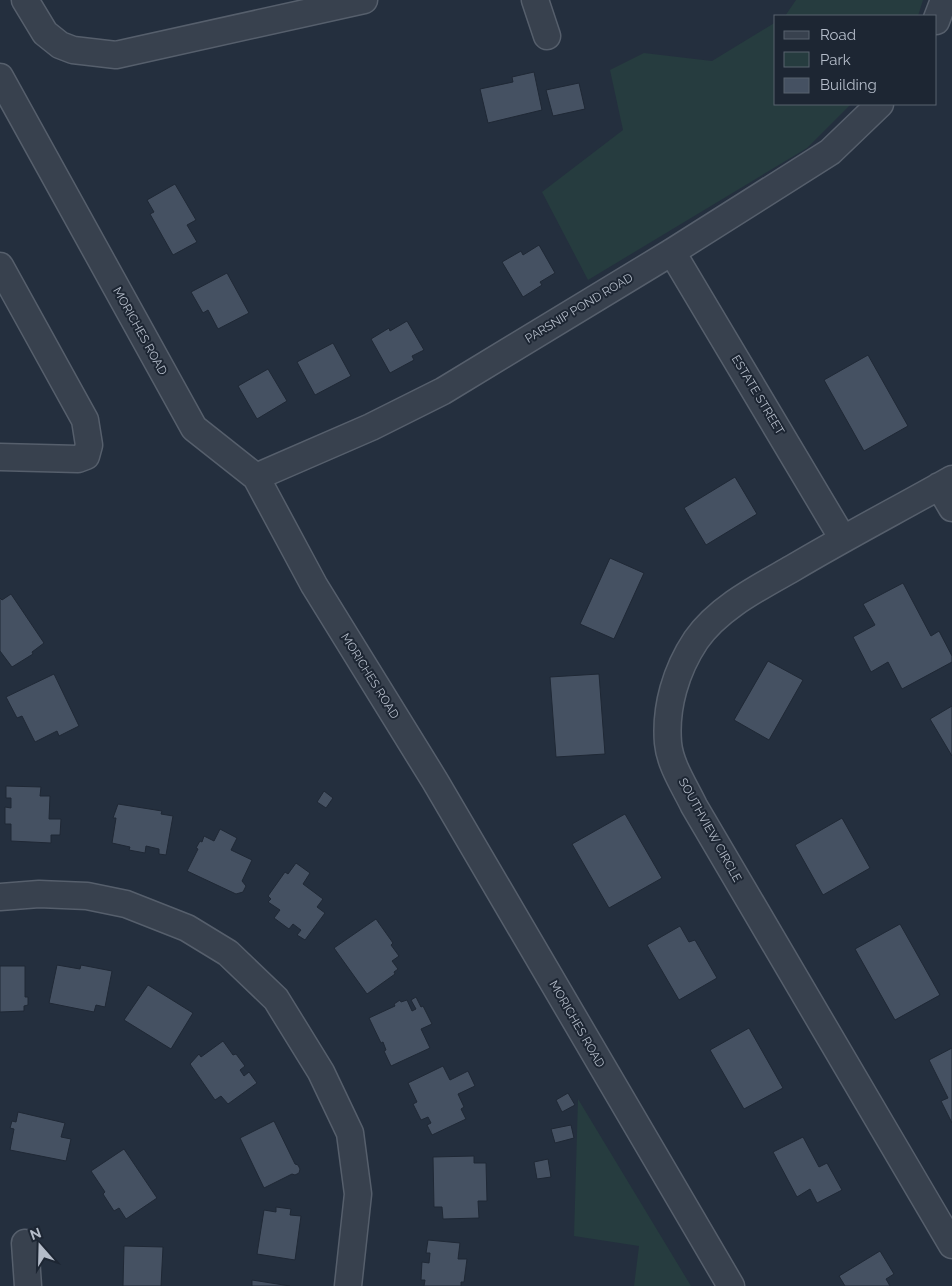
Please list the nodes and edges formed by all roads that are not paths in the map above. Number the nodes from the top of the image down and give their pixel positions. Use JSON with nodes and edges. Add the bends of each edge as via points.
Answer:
{"nodes":[{"id":1,"x":25,"y":0,"type":"edge"},
{"id":2,"x":364,"y":0,"type":"edge"},
{"id":3,"x":536,"y":0,"type":"edge"},
{"id":4,"x":944,"y":0,"type":"edge"},
{"id":5,"x":937,"y":18,"type":"edge"},
{"id":6,"x":547,"y":36,"type":"dead end"},
{"id":7,"x":0,"y":77,"type":"edge"},
{"id":8,"x":879,"y":105,"type":"edge"},
{"id":9,"x":672,"y":252,"type":"junction"},
{"id":10,"x":0,"y":266,"type":"edge"},
{"id":11,"x":0,"y":457,"type":"edge"},
{"id":12,"x":256,"y":477,"type":"junction"},
{"id":13,"x":948,"y":491,"type":"edge"},
{"id":14,"x":844,"y":539,"type":"junction"},
{"id":15,"x":0,"y":896,"type":"edge"},
{"id":16,"x":25,"y":1243,"type":"dead end"},
{"id":17,"x":952,"y":1245,"type":"edge"},
{"id":18,"x":28,"y":1286,"type":"edge"},
{"id":19,"x":348,"y":1286,"type":"edge"},
{"id":20,"x":731,"y":1286,"type":"edge"}],
"edges":[{"from":1,"to":2,"type":"street","via":[[45,33],[60,45],[73,50],[116,55]]},
{"from":3,"to":6,"type":"street"},
{"from":4,"to":5,"type":"street"},
{"from":7,"to":12,"type":"street","name":"MORICHES ROAD","via":[[194,428]]},
{"from":8,"to":9,"type":"street","name":"PARSNIP POND ROAD","via":[[830,152]]},
{"from":9,"to":12,"type":"street","name":"PARSNIP POND ROAD","via":[[444,391]]},
{"from":9,"to":14,"type":"street","name":"ESTATE STREET"},
{"from":10,"to":11,"type":"street","via":[[85,420],[89,445],[86,456],[78,459]]},
{"from":12,"to":20,"type":"street","name":"MORICHES ROAD","via":[[314,585],[435,781]]},
{"from":13,"to":14,"type":"street","name":"SOUTHVIEW CIRCLE"},
{"from":14,"to":17,"type":"street","name":"SOUTHVIEW CIRCLE","via":[[751,592],[719,615],[697,639],[674,685],[668,711],[668,746],[674,765],[712,838]]},
{"from":15,"to":19,"type":"street","via":[[87,896],[126,904],[187,928],[228,953],[276,999],[322,1072],[350,1133],[358,1194]]},
{"from":16,"to":18,"type":"street"}]}
